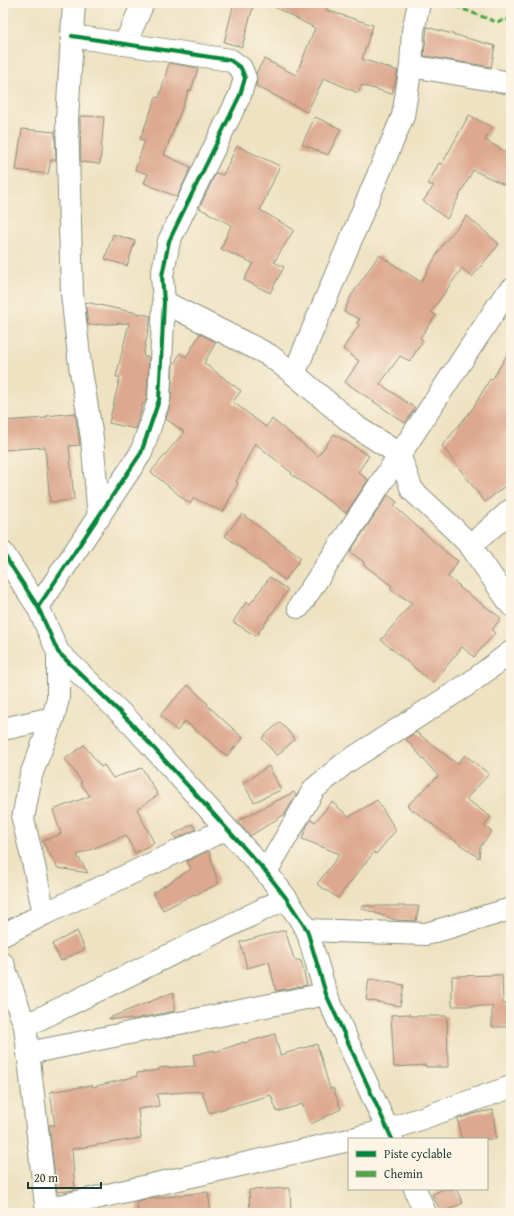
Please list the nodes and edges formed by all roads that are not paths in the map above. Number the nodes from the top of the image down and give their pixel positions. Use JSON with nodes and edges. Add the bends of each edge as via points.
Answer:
{"nodes":[{"id":1,"x":74,"y":3,"type":"edge"},
{"id":2,"x":143,"y":3,"type":"edge"},
{"id":3,"x":419,"y":3,"type":"edge"},
{"id":4,"x":72,"y":36,"type":"junction"},
{"id":5,"x":125,"y":44,"type":"junction"},
{"id":6,"x":411,"y":66,"type":"junction"},
{"id":7,"x":511,"y":83,"type":"edge"},
{"id":8,"x":511,"y":290,"type":"edge"},
{"id":9,"x":164,"y":302,"type":"junction"},
{"id":10,"x":294,"y":374,"type":"junction"},
{"id":11,"x":399,"y":454,"type":"junction"},
{"id":12,"x":511,"y":510,"type":"edge"},
{"id":13,"x":99,"y":518,"type":"junction"},
{"id":14,"x":470,"y":545,"type":"junction"},
{"id":15,"x":3,"y":553,"type":"edge"},
{"id":16,"x":511,"y":605,"type":"edge"},
{"id":17,"x":38,"y":607,"type":"junction"},
{"id":18,"x":299,"y":607,"type":"dead end"},
{"id":19,"x":58,"y":652,"type":"junction"},
{"id":20,"x":511,"y":652,"type":"edge"},
{"id":21,"x":53,"y":718,"type":"junction"},
{"id":22,"x":3,"y":729,"type":"edge"},
{"id":23,"x":226,"y":829,"type":"junction"},
{"id":24,"x":266,"y":872,"type":"junction"},
{"id":25,"x":286,"y":898,"type":"junction"},
{"id":26,"x":511,"y":909,"type":"edge"},
{"id":27,"x":44,"y":914,"type":"junction"},
{"id":28,"x":307,"y":930,"type":"junction"},
{"id":29,"x":3,"y":935,"type":"edge"},
{"id":30,"x":3,"y":964,"type":"edge"},
{"id":31,"x":326,"y":994,"type":"junction"},
{"id":32,"x":25,"y":1026,"type":"junction"},
{"id":33,"x":28,"y":1053,"type":"junction"},
{"id":34,"x":511,"y":1087,"type":"edge"},
{"id":35,"x":390,"y":1135,"type":"edge"},
{"id":36,"x":362,"y":1138,"type":"edge"},
{"id":37,"x":348,"y":1140,"type":"edge"},
{"id":38,"x":415,"y":1190,"type":"edge"},
{"id":39,"x":47,"y":1211,"type":"edge"},
{"id":40,"x":425,"y":1213,"type":"edge"}],
"edges":[{"from":1,"to":4,"type":"street"},
{"from":2,"to":5,"type":"street"},
{"from":3,"to":6,"type":"street","via":[[412,32]]},
{"from":4,"to":5,"type":"street"},
{"from":4,"to":13,"type":"street","via":[[67,120],[72,294],[92,438]]},
{"from":5,"to":9,"type":"street","via":[[230,60],[241,68],[245,78],[240,95],[169,241],[162,276]]},
{"from":6,"to":7,"type":"street"},
{"from":6,"to":10,"type":"street","via":[[403,116]]},
{"from":8,"to":11,"type":"street","via":[[503,298]]},
{"from":9,"to":10,"type":"street","via":[[269,355]]},
{"from":9,"to":13,"type":"street","via":[[159,400],[141,454]]},
{"from":10,"to":11,"type":"street","via":[[358,428]]},
{"from":11,"to":14,"type":"street","via":[[412,490]]},
{"from":11,"to":18,"type":"street"},
{"from":12,"to":14,"type":"street"},
{"from":13,"to":17,"type":"street"},
{"from":14,"to":16,"type":"street"},
{"from":15,"to":17,"type":"street"},
{"from":17,"to":19,"type":"street"},
{"from":19,"to":21,"type":"street","via":[[58,699]]},
{"from":19,"to":23,"type":"street","via":[[131,723]]},
{"from":20,"to":24,"type":"street","via":[[467,685],[345,763],[314,789]]},
{"from":21,"to":22,"type":"street"},
{"from":21,"to":27,"type":"street","via":[[31,775],[24,819]]},
{"from":23,"to":24,"type":"street"},
{"from":23,"to":27,"type":"street"},
{"from":24,"to":25,"type":"street"},
{"from":25,"to":28,"type":"street"},
{"from":25,"to":32,"type":"street"},
{"from":26,"to":28,"type":"street","via":[[426,934]]},
{"from":27,"to":29,"type":"street"},
{"from":28,"to":31,"type":"street"},
{"from":30,"to":32,"type":"street"},
{"from":31,"to":33,"type":"street"},
{"from":31,"to":35,"type":"street"},
{"from":32,"to":33,"type":"street"},
{"from":33,"to":39,"type":"street"},
{"from":34,"to":35,"type":"street"},
{"from":35,"to":36,"type":"street"},
{"from":37,"to":39,"type":"street"},
{"from":38,"to":40,"type":"street"}]}
